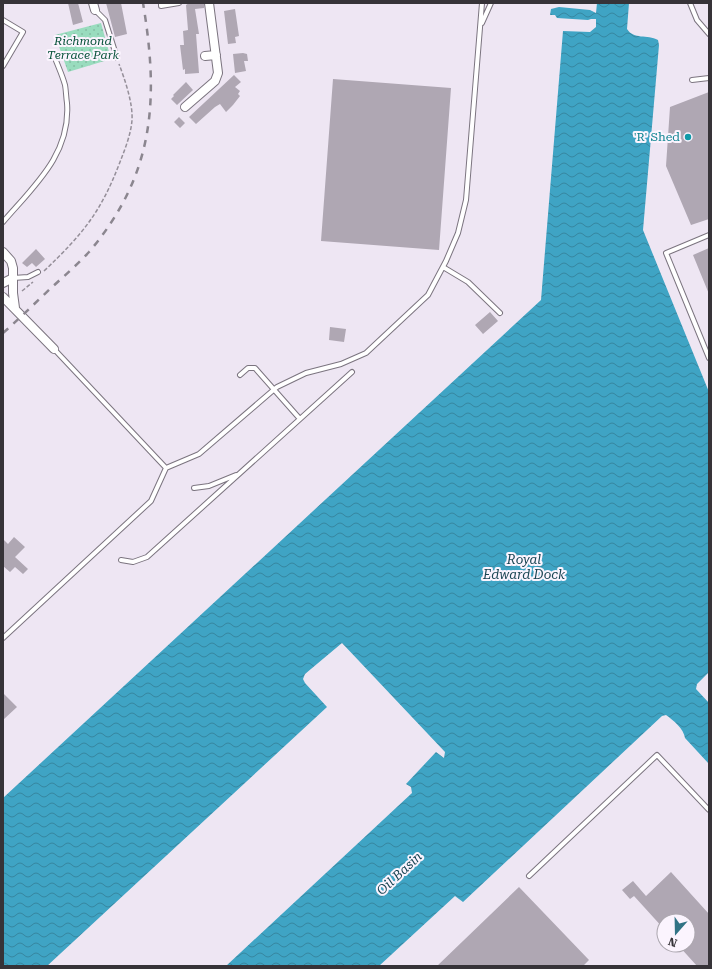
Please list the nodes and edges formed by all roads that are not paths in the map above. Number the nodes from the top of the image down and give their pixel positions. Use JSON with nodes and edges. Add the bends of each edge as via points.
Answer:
{"nodes":[{"id":1,"x":161,"y":3,"type":"edge"},
{"id":2,"x":179,"y":3,"type":"edge"},
{"id":3,"x":210,"y":3,"type":"edge"},
{"id":4,"x":482,"y":3,"type":"edge"},
{"id":5,"x":491,"y":3,"type":"edge"},
{"id":6,"x":690,"y":3,"type":"edge"},
{"id":7,"x":94,"y":6,"type":"edge"},
{"id":8,"x":3,"y":20,"type":"edge"},
{"id":9,"x":480,"y":27,"type":"junction"},
{"id":10,"x":709,"y":34,"type":"edge"},
{"id":11,"x":53,"y":53,"type":"dead end"},
{"id":12,"x":216,"y":55,"type":"junction"},
{"id":13,"x":205,"y":56,"type":"dead end"},
{"id":14,"x":117,"y":58,"type":"road end"},
{"id":15,"x":3,"y":66,"type":"edge"},
{"id":16,"x":709,"y":78,"type":"edge"},
{"id":17,"x":692,"y":80,"type":"dead end"},
{"id":18,"x":185,"y":106,"type":"dead end"},
{"id":19,"x":3,"y":222,"type":"edge"},
{"id":20,"x":709,"y":235,"type":"edge"},
{"id":21,"x":3,"y":252,"type":"edge"},
{"id":22,"x":443,"y":267,"type":"junction"},
{"id":23,"x":39,"y":274,"type":"road end"},
{"id":24,"x":13,"y":278,"type":"junction"},
{"id":25,"x":3,"y":283,"type":"edge"},
{"id":26,"x":3,"y":297,"type":"edge"},
{"id":27,"x":15,"y":308,"type":"junction"},
{"id":28,"x":500,"y":313,"type":"dead end"},
{"id":29,"x":54,"y":349,"type":"joint"},
{"id":30,"x":709,"y":358,"type":"edge"},
{"id":31,"x":352,"y":372,"type":"dead end"},
{"id":32,"x":240,"y":375,"type":"dead end"},
{"id":33,"x":274,"y":390,"type":"junction"},
{"id":34,"x":300,"y":419,"type":"junction"},
{"id":35,"x":166,"y":468,"type":"junction"},
{"id":36,"x":240,"y":473,"type":"junction"},
{"id":37,"x":194,"y":488,"type":"dead end"},
{"id":38,"x":121,"y":560,"type":"dead end"},
{"id":39,"x":3,"y":638,"type":"edge"},
{"id":40,"x":709,"y":810,"type":"edge"},
{"id":41,"x":529,"y":876,"type":"dead end"}],
"edges":[{"from":1,"to":2,"type":"lane","via":[[161,6]]},
{"from":3,"to":12,"type":"street"},
{"from":4,"to":9,"type":"lane"},
{"from":5,"to":9,"type":"lane"},
{"from":6,"to":10,"type":"lane","via":[[697,20]]},
{"from":7,"to":14,"type":"lane","via":[[105,20]]},
{"from":8,"to":15,"type":"lane","via":[[23,32]]},
{"from":9,"to":22,"type":"lane","via":[[466,200],[458,233]]},
{"from":11,"to":19,"type":"lane","via":[[65,86],[68,119],[66,131],[49,168]]},
{"from":12,"to":13,"type":"street"},
{"from":12,"to":18,"type":"street","via":[[217,77]]},
{"from":16,"to":17,"type":"lane"},
{"from":20,"to":30,"type":"lane","via":[[666,254]]},
{"from":21,"to":24,"type":"street","via":[[12,265]]},
{"from":22,"to":28,"type":"lane","via":[[468,282]]},
{"from":22,"to":33,"type":"lane","via":[[428,295],[366,353],[341,364],[306,374]]},
{"from":23,"to":24,"type":"lane"},
{"from":24,"to":25,"type":"street"},
{"from":24,"to":27,"type":"street"},
{"from":26,"to":27,"type":"street"},
{"from":27,"to":29,"type":"street"},
{"from":29,"to":35,"type":"lane"},
{"from":31,"to":34,"type":"lane"},
{"from":32,"to":33,"type":"lane","via":[[248,368],[255,368]]},
{"from":33,"to":34,"type":"lane"},
{"from":33,"to":35,"type":"lane","via":[[199,454]]},
{"from":34,"to":36,"type":"lane"},
{"from":35,"to":39,"type":"lane","via":[[151,501]]},
{"from":36,"to":37,"type":"lane","via":[[208,486]]},
{"from":36,"to":38,"type":"lane","via":[[147,557],[133,562]]},
{"from":40,"to":41,"type":"lane","via":[[657,755]]}]}
